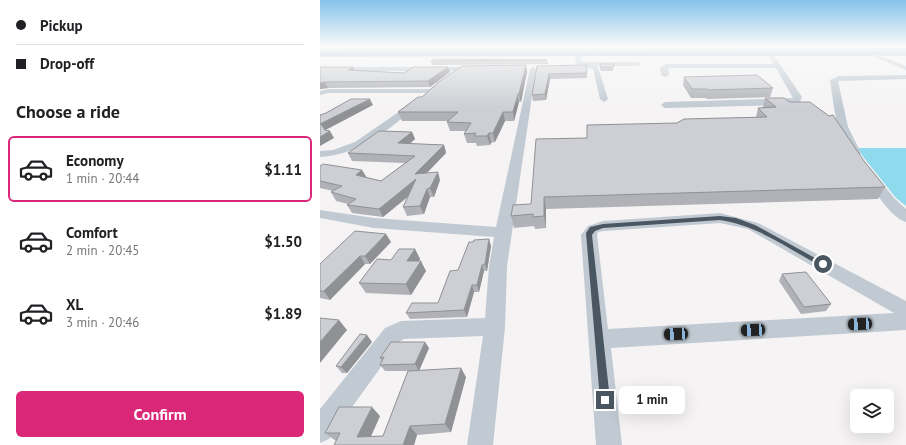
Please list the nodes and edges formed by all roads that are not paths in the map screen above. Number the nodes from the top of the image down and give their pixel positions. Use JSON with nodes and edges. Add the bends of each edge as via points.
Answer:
{"nodes":[{"id":1,"x":778,"y":66,"type":"edge"},
{"id":2,"x":544,"y":67,"type":"edge"},
{"id":3,"x":578,"y":67,"type":"edge"},
{"id":4,"x":594,"y":67,"type":"edge"},
{"id":5,"x":665,"y":67,"type":"edge"},
{"id":6,"x":554,"y":68,"type":"edge"},
{"id":7,"x":320,"y":69,"type":"edge"},
{"id":8,"x":403,"y":69,"type":"junction"},
{"id":9,"x":665,"y":75,"type":"dead end"},
{"id":10,"x":392,"y":76,"type":"edge"},
{"id":11,"x":906,"y":76,"type":"edge"},
{"id":12,"x":450,"y":78,"type":"edge"},
{"id":13,"x":320,"y":93,"type":"edge"},
{"id":14,"x":604,"y":99,"type":"dead end"},
{"id":15,"x":665,"y":105,"type":"dead end"},
{"id":16,"x":320,"y":154,"type":"edge"},
{"id":17,"x":320,"y":214,"type":"edge"},
{"id":18,"x":906,"y":217,"type":"edge"},
{"id":19,"x":503,"y":233,"type":"junction"},
{"id":20,"x":906,"y":310,"type":"edge"},
{"id":21,"x":906,"y":321,"type":"edge"},
{"id":22,"x":495,"y":327,"type":"junction"},
{"id":23,"x":600,"y":339,"type":"junction"},
{"id":24,"x":320,"y":430,"type":"edge"},
{"id":25,"x":480,"y":445,"type":"edge"},
{"id":26,"x":609,"y":445,"type":"edge"}],
"edges":[{"from":1,"to":15,"type":"street","via":[[798,97],[797,100]]},
{"from":2,"to":19,"type":"street"},
{"from":3,"to":6,"type":"street"},
{"from":4,"to":14,"type":"street","via":[[600,78]]},
{"from":5,"to":9,"type":"street"},
{"from":7,"to":8,"type":"street"},
{"from":8,"to":10,"type":"street"},
{"from":8,"to":12,"type":"street","via":[[465,69]]},
{"from":11,"to":18,"type":"street","via":[[834,80],[841,120],[849,143],[890,202]]},
{"from":13,"to":16,"type":"street","via":[[437,89],[355,146],[335,153]]},
{"from":17,"to":19,"type":"street","via":[[374,223]]},
{"from":19,"to":22,"type":"street","via":[[498,266]]},
{"from":20,"to":23,"type":"street","via":[[753,226],[736,220],[720,218],[603,226],[592,229],[589,235]]},
{"from":21,"to":23,"type":"street"},
{"from":22,"to":24,"type":"street","via":[[401,330],[392,335]]},
{"from":22,"to":25,"type":"street"},
{"from":23,"to":26,"type":"street"}]}
